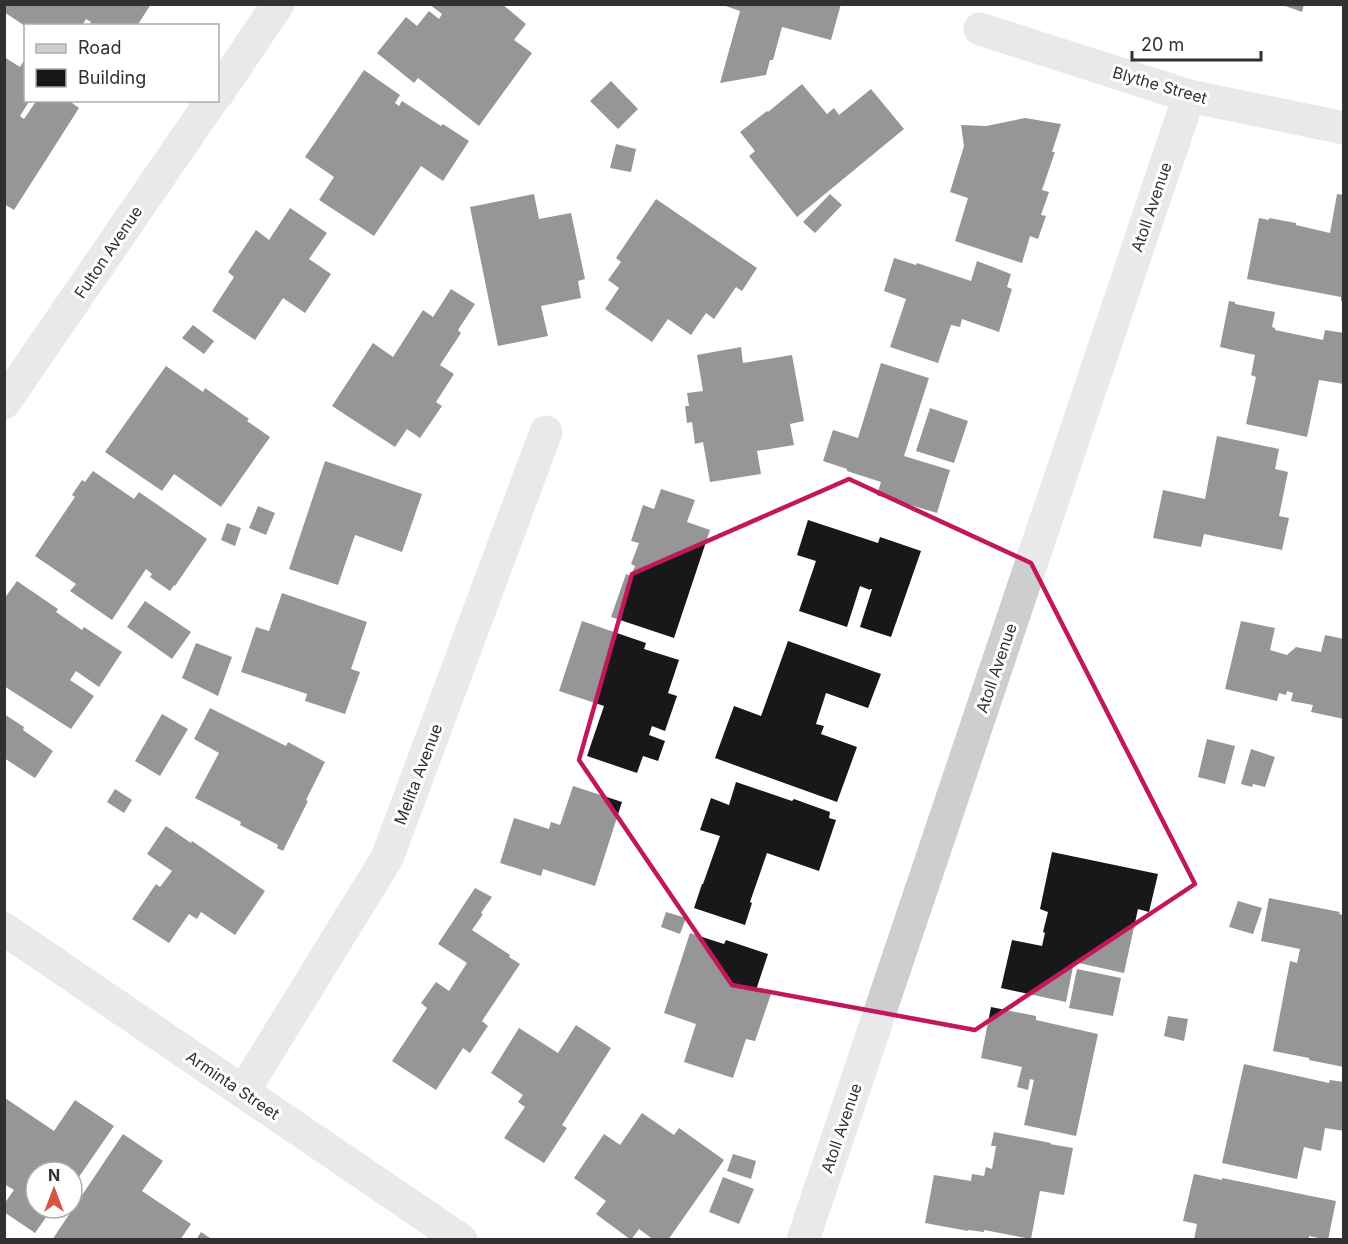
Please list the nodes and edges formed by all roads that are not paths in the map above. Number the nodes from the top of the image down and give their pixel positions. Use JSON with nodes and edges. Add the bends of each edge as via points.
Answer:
{"nodes":[{"id":1,"x":278,"y":4,"type":"edge"},
{"id":2,"x":980,"y":29,"type":"dead end"},
{"id":3,"x":219,"y":92,"type":"edge"},
{"id":4,"x":1189,"y":96,"type":"junction"},
{"id":5,"x":211,"y":102,"type":"edge"},
{"id":6,"x":1344,"y":128,"type":"edge"},
{"id":7,"x":4,"y":403,"type":"edge"},
{"id":8,"x":546,"y":432,"type":"dead end"},
{"id":9,"x":4,"y":929,"type":"edge"},
{"id":10,"x":243,"y":1092,"type":"junction"},
{"id":11,"x":461,"y":1239,"type":"edge"},
{"id":12,"x":803,"y":1239,"type":"edge"}],
"edges":[{"from":1,"to":3,"type":"street"},
{"from":2,"to":4,"type":"street","name":"Blythe Street"},
{"from":4,"to":6,"type":"street","name":"Blythe Street"},
{"from":4,"to":12,"type":"street","name":"Atoll Avenue"},
{"from":5,"to":7,"type":"street","name":"Fulton Avenue"},
{"from":8,"to":10,"type":"street","name":"Melita Avenue","via":[[387,858]]},
{"from":9,"to":10,"type":"street","name":"Arminta Street"},
{"from":10,"to":11,"type":"street","name":"Arminta Street"}]}
